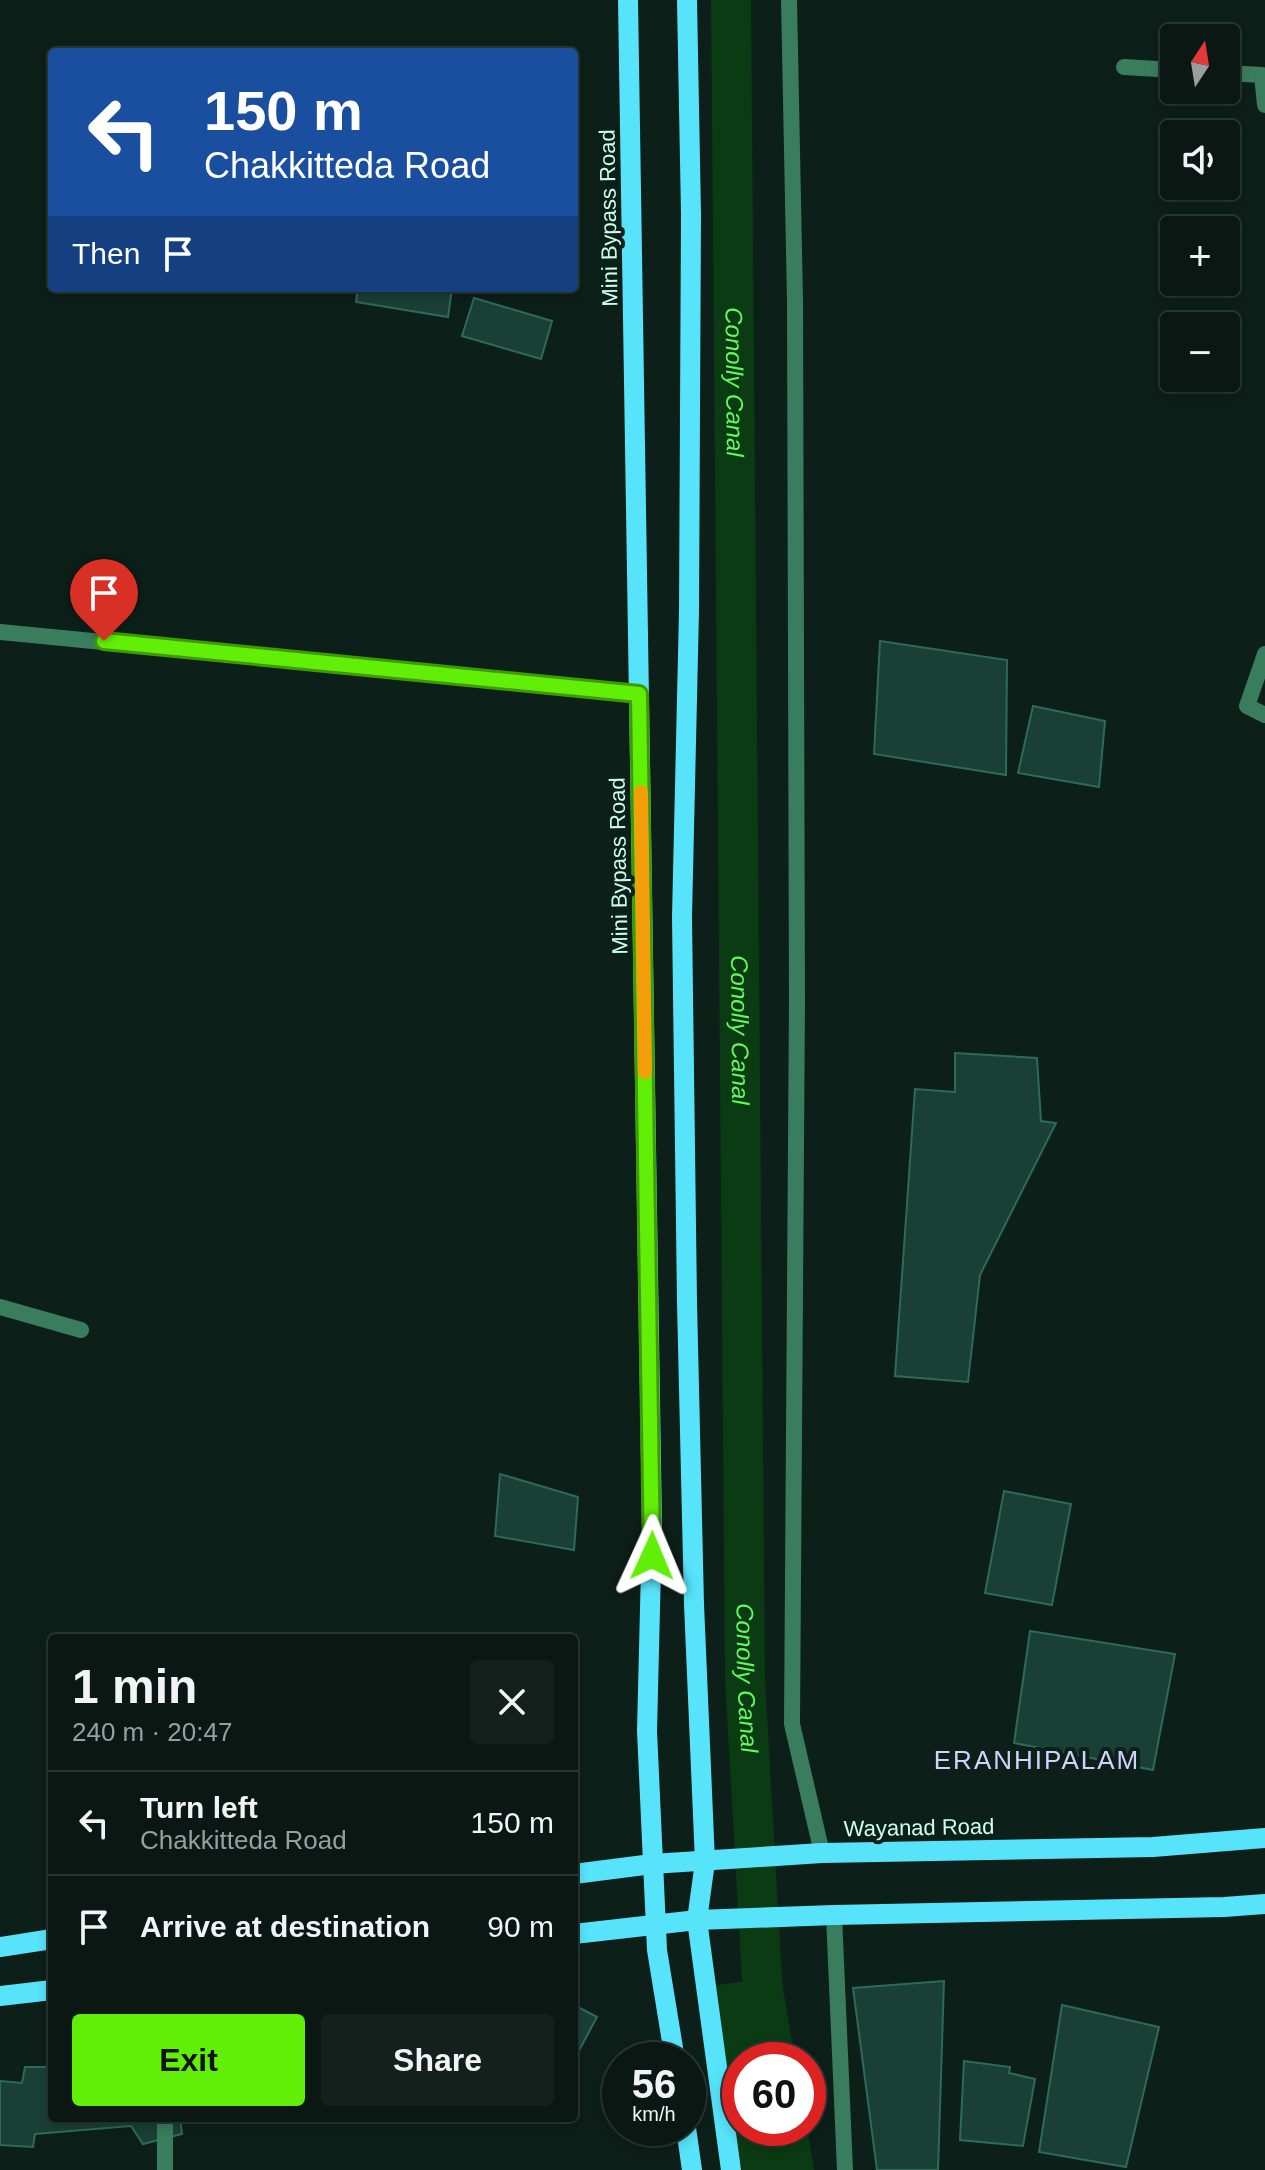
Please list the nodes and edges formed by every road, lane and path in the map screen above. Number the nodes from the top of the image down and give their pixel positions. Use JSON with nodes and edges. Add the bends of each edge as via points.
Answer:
{"nodes":[{"id":1,"x":628,"y":0,"type":"edge"},
{"id":2,"x":687,"y":0,"type":"edge"},
{"id":3,"x":789,"y":0,"type":"edge"},
{"id":4,"x":1124,"y":67,"type":"dead end"},
{"id":5,"x":1160,"y":69,"type":"edge"},
{"id":6,"x":1263,"y":71,"type":"edge"},
{"id":7,"x":1240,"y":72,"type":"edge"},
{"id":8,"x":1265,"y":105,"type":"edge"},
{"id":9,"x":0,"y":632,"type":"edge"},
{"id":10,"x":1265,"y":654,"type":"edge"},
{"id":11,"x":639,"y":694,"type":"junction"},
{"id":12,"x":1265,"y":715,"type":"edge"},
{"id":13,"x":0,"y":1307,"type":"edge"},
{"id":14,"x":81,"y":1330,"type":"dead end"},
{"id":15,"x":1265,"y":1838,"type":"edge"},
{"id":16,"x":822,"y":1853,"type":"junction"},
{"id":17,"x":705,"y":1862,"type":"junction"},
{"id":18,"x":652,"y":1864,"type":"junction"},
{"id":19,"x":578,"y":1873,"type":"edge"},
{"id":20,"x":1265,"y":1904,"type":"edge"},
{"id":21,"x":834,"y":1915,"type":"junction"},
{"id":22,"x":697,"y":1920,"type":"junction"},
{"id":23,"x":656,"y":1925,"type":"junction"},
{"id":24,"x":578,"y":1934,"type":"edge"},
{"id":25,"x":48,"y":1940,"type":"edge"},
{"id":26,"x":0,"y":1947,"type":"edge"},
{"id":27,"x":48,"y":1990,"type":"edge"},
{"id":28,"x":0,"y":1996,"type":"edge"},
{"id":29,"x":672,"y":2042,"type":"edge"},
{"id":30,"x":165,"y":2122,"type":"edge"},
{"id":31,"x":689,"y":2146,"type":"edge"},
{"id":32,"x":165,"y":2170,"type":"edge"},
{"id":33,"x":692,"y":2170,"type":"edge"},
{"id":34,"x":731,"y":2170,"type":"edge"},
{"id":35,"x":845,"y":2170,"type":"edge"}],
"edges":[{"from":1,"to":11,"type":"main road","name":"Mini Bypass Road"},
{"from":2,"to":17,"type":"main road","via":[[689,611],[682,917],[692,1556]]},
{"from":3,"to":16,"type":"street","via":[[797,969],[792,1724]]},
{"from":4,"to":5,"type":"street"},
{"from":6,"to":7,"type":"street"},
{"from":6,"to":8,"type":"street"},
{"from":9,"to":11,"type":"street"},
{"from":10,"to":12,"type":"street","via":[[1247,706]]},
{"from":11,"to":18,"type":"main road","name":"Mini Bypass Road"},
{"from":13,"to":14,"type":"street"},
{"from":15,"to":16,"type":"main road","name":"Wayanad Road","via":[[1153,1847]]},
{"from":16,"to":17,"type":"main road","name":"Wayanad Road"},
{"from":17,"to":18,"type":"main road","name":"Wayanad Road"},
{"from":17,"to":22,"type":"main road"},
{"from":18,"to":19,"type":"main road","name":"Wayanad Road"},
{"from":18,"to":23,"type":"main road","name":"Mini Bypass Road"},
{"from":20,"to":21,"type":"main road"},
{"from":21,"to":22,"type":"main road"},
{"from":21,"to":35,"type":"street"},
{"from":22,"to":23,"type":"main road"},
{"from":22,"to":34,"type":"main road"},
{"from":23,"to":24,"type":"main road"},
{"from":23,"to":29,"type":"main road"},
{"from":25,"to":26,"type":"main road"},
{"from":27,"to":28,"type":"main road"},
{"from":30,"to":32,"type":"street"},
{"from":31,"to":33,"type":"main road"}]}
